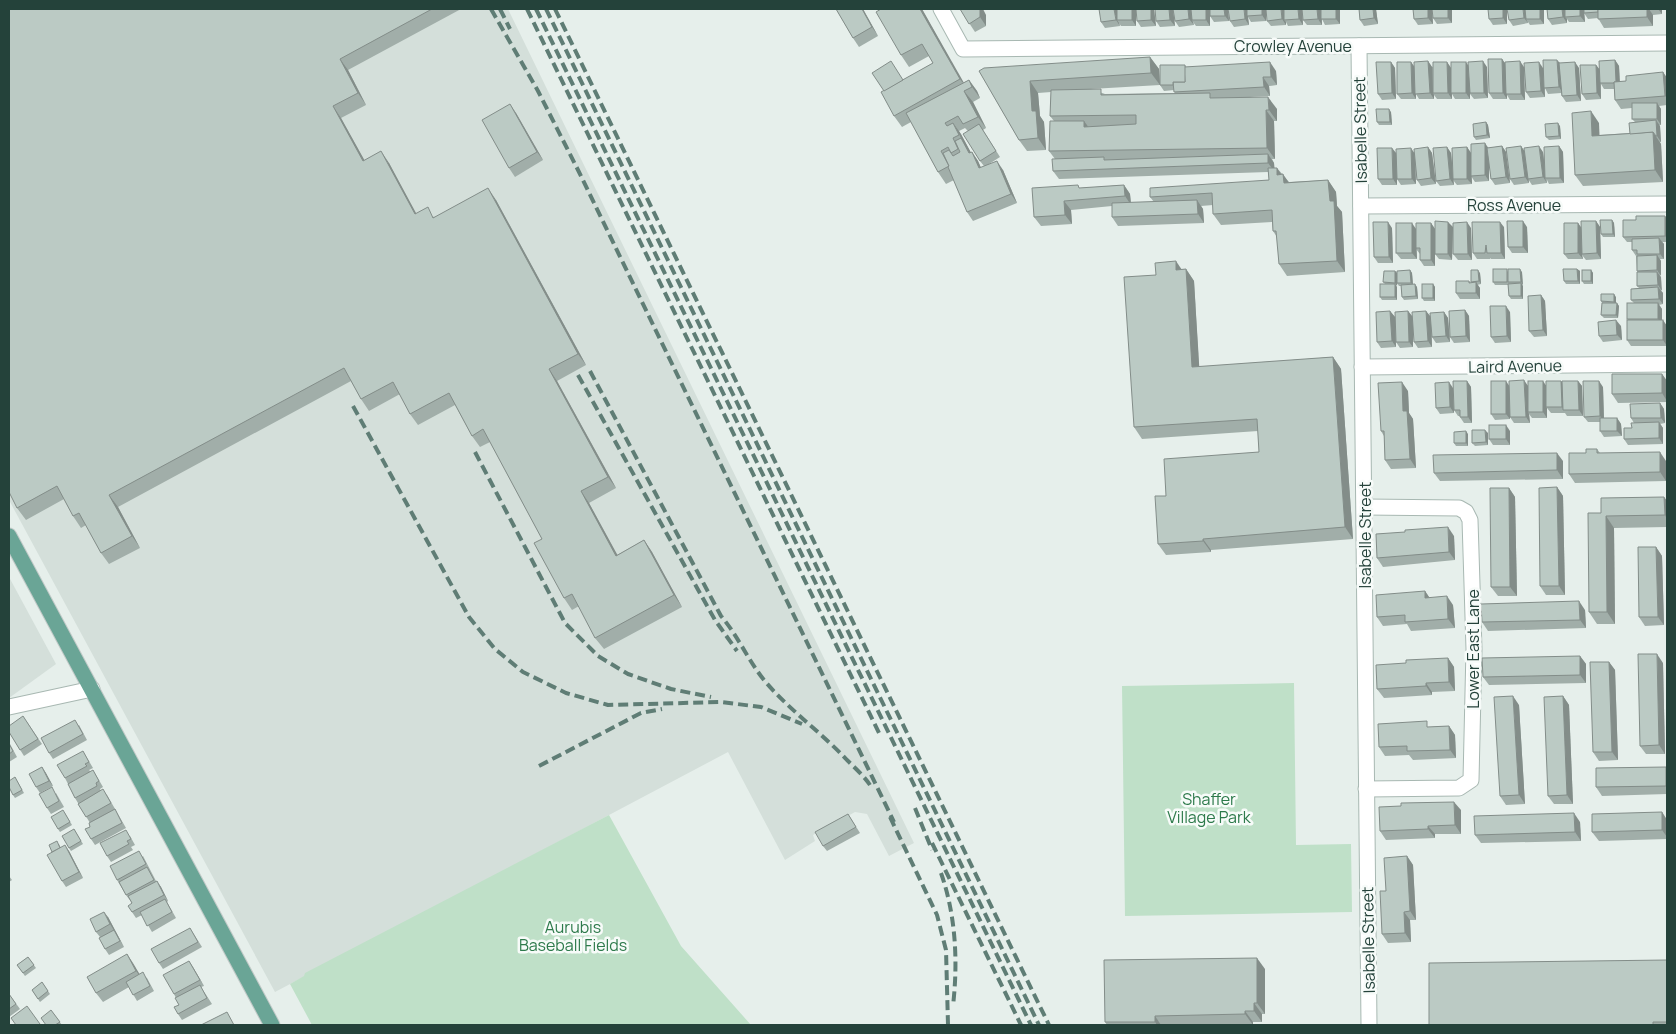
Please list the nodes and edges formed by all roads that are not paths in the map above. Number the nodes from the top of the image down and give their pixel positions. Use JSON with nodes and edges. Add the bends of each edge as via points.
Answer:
{"nodes":[{"id":1,"x":942,"y":10,"type":"edge"},
{"id":2,"x":1667,"y":43,"type":"edge"},
{"id":3,"x":1359,"y":46,"type":"junction"},
{"id":4,"x":1667,"y":204,"type":"edge"},
{"id":5,"x":1360,"y":206,"type":"junction"},
{"id":6,"x":1667,"y":364,"type":"edge"},
{"id":7,"x":1362,"y":367,"type":"junction"},
{"id":8,"x":1365,"y":507,"type":"junction"},
{"id":9,"x":9,"y":536,"type":"edge"},
{"id":10,"x":92,"y":689,"type":"junction"},
{"id":11,"x":9,"y":707,"type":"edge"},
{"id":12,"x":1366,"y":789,"type":"junction"},
{"id":13,"x":272,"y":1025,"type":"edge"},
{"id":14,"x":1369,"y":1025,"type":"edge"}],
"edges":[{"from":1,"to":3,"type":"street","name":"Crowley Avenue","via":[[963,49]]},
{"from":2,"to":3,"type":"street","name":"Crowley Avenue"},
{"from":3,"to":5,"type":"street","name":"Isabelle Street"},
{"from":4,"to":5,"type":"street","name":"Ross Avenue"},
{"from":5,"to":7,"type":"street","name":"Isabelle Street"},
{"from":6,"to":7,"type":"street","name":"Laird Avenue"},
{"from":7,"to":8,"type":"street","name":"Isabelle Street"},
{"from":8,"to":12,"type":"street","name":"Isabelle Street"},
{"from":8,"to":12,"type":"street","name":"Lower East Lane","via":[[1459,508],[1466,512],[1470,520],[1474,649],[1472,773],[1466,785],[1460,788]]},
{"from":9,"to":10,"type":"main road"},
{"from":10,"to":11,"type":"street"},
{"from":10,"to":13,"type":"main road"},
{"from":12,"to":14,"type":"street","name":"Isabelle Street"}]}
